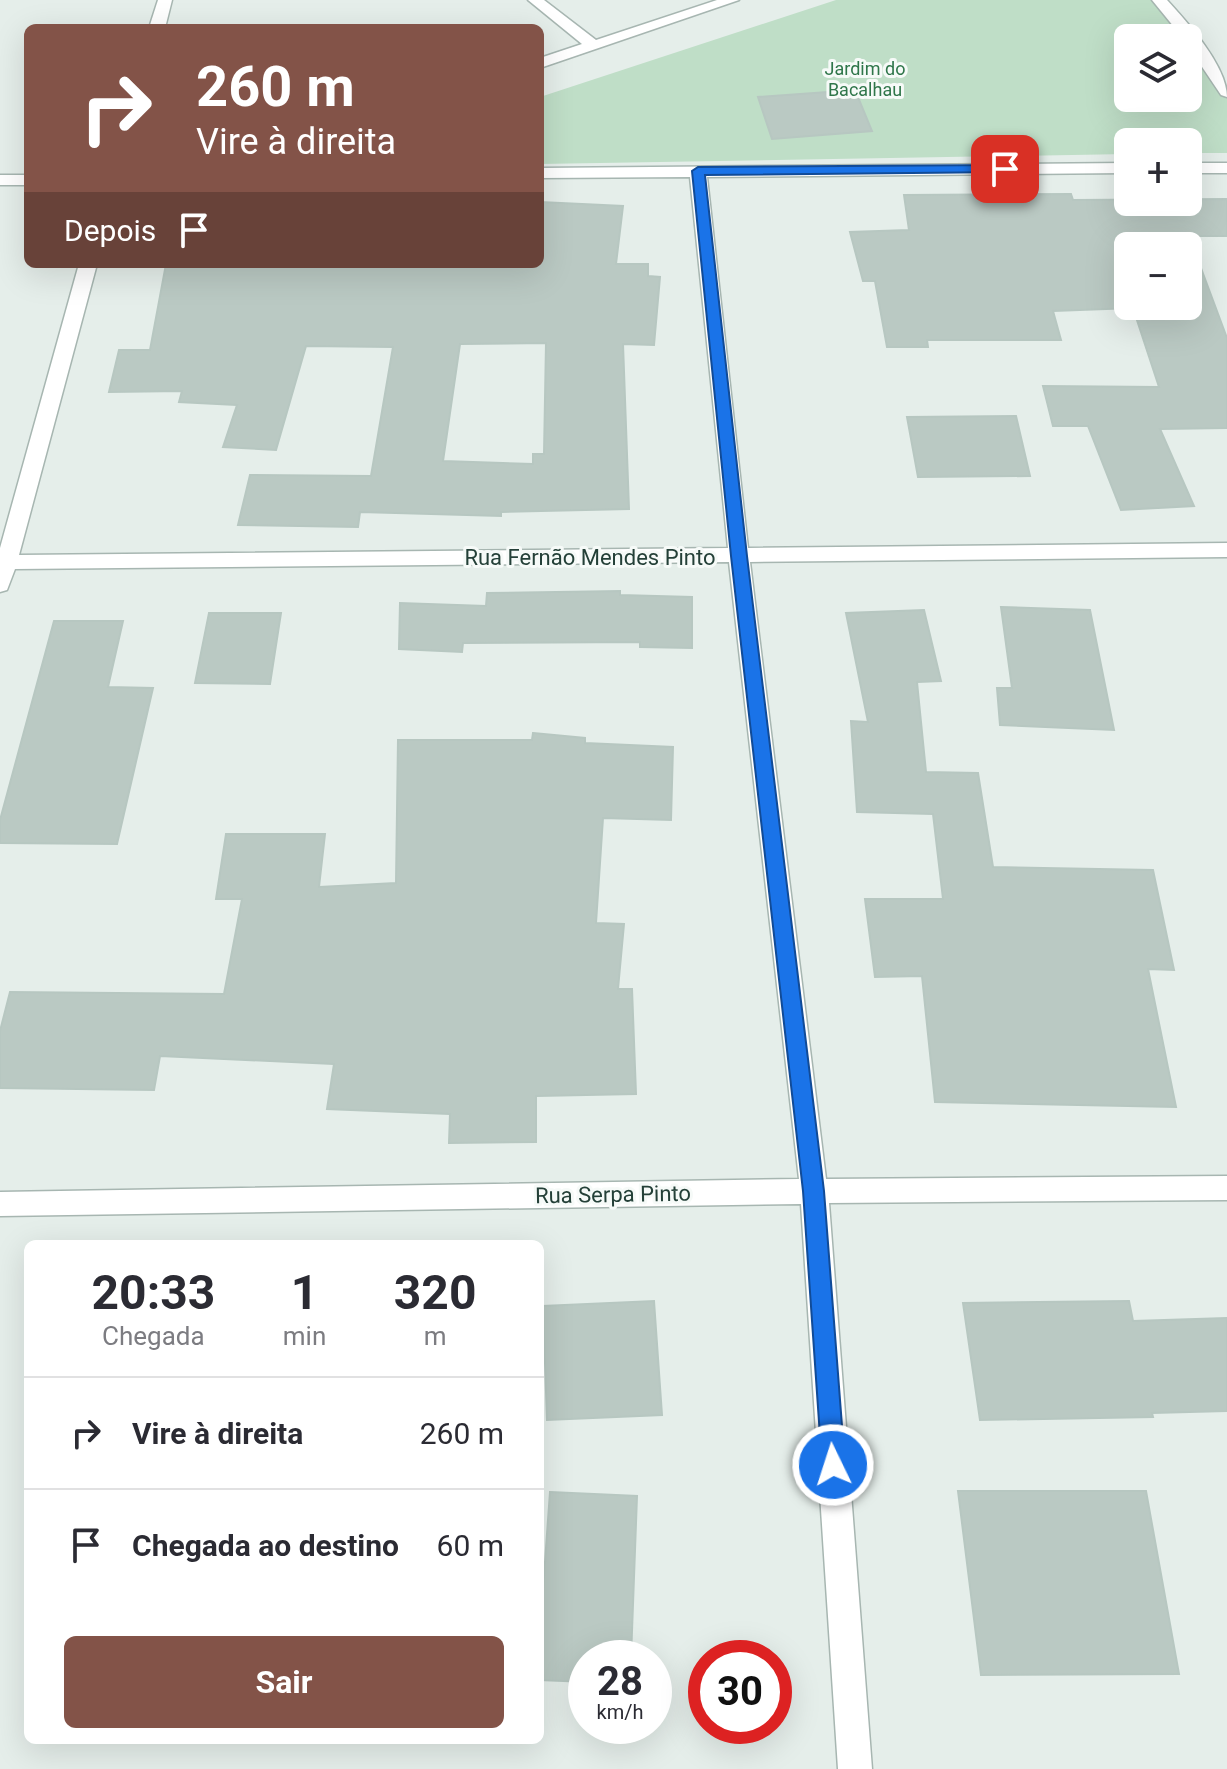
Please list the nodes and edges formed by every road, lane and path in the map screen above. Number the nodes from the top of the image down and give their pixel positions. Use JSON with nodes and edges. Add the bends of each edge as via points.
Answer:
{"nodes":[{"id":1,"x":165,"y":0,"type":"edge"},
{"id":2,"x":535,"y":0,"type":"edge"},
{"id":3,"x":732,"y":0,"type":"edge"},
{"id":4,"x":1159,"y":0,"type":"edge"},
{"id":5,"x":158,"y":24,"type":"edge"},
{"id":6,"x":594,"y":46,"type":"junction"},
{"id":7,"x":544,"y":62,"type":"edge"},
{"id":8,"x":1227,"y":92,"type":"edge"},
{"id":9,"x":1114,"y":168,"type":"edge"},
{"id":10,"x":1202,"y":168,"type":"edge"},
{"id":11,"x":1227,"y":168,"type":"edge"},
{"id":12,"x":698,"y":171,"type":"junction"},
{"id":13,"x":544,"y":173,"type":"edge"},
{"id":14,"x":0,"y":180,"type":"edge"},
{"id":15,"x":24,"y":180,"type":"edge"},
{"id":16,"x":87,"y":268,"type":"edge"},
{"id":17,"x":1227,"y":550,"type":"edge"},
{"id":18,"x":739,"y":556,"type":"junction"},
{"id":19,"x":3,"y":562,"type":"edge"},
{"id":20,"x":0,"y":585,"type":"edge"},
{"id":21,"x":1227,"y":1188,"type":"edge"},
{"id":22,"x":814,"y":1191,"type":"junction"},
{"id":23,"x":0,"y":1204,"type":"edge"},
{"id":24,"x":855,"y":1769,"type":"edge"}],
"edges":[{"from":1,"to":5,"type":"street"},
{"from":2,"to":6,"type":"street"},
{"from":3,"to":6,"type":"street"},
{"from":4,"to":8,"type":"street"},
{"from":6,"to":7,"type":"street"},
{"from":9,"to":12,"type":"street"},
{"from":10,"to":11,"type":"street"},
{"from":12,"to":13,"type":"street"},
{"from":12,"to":18,"type":"street"},
{"from":14,"to":15,"type":"street"},
{"from":16,"to":19,"type":"street"},
{"from":17,"to":18,"type":"street","name":"Rua Fernão Mendes Pinto"},
{"from":18,"to":19,"type":"street","name":"Rua Fernão Mendes Pinto"},
{"from":18,"to":22,"type":"street"},
{"from":19,"to":20,"type":"street"},
{"from":21,"to":22,"type":"street","name":"Rua Serpa Pinto"},
{"from":22,"to":23,"type":"street","name":"Rua Serpa Pinto"},
{"from":22,"to":24,"type":"street"}]}
